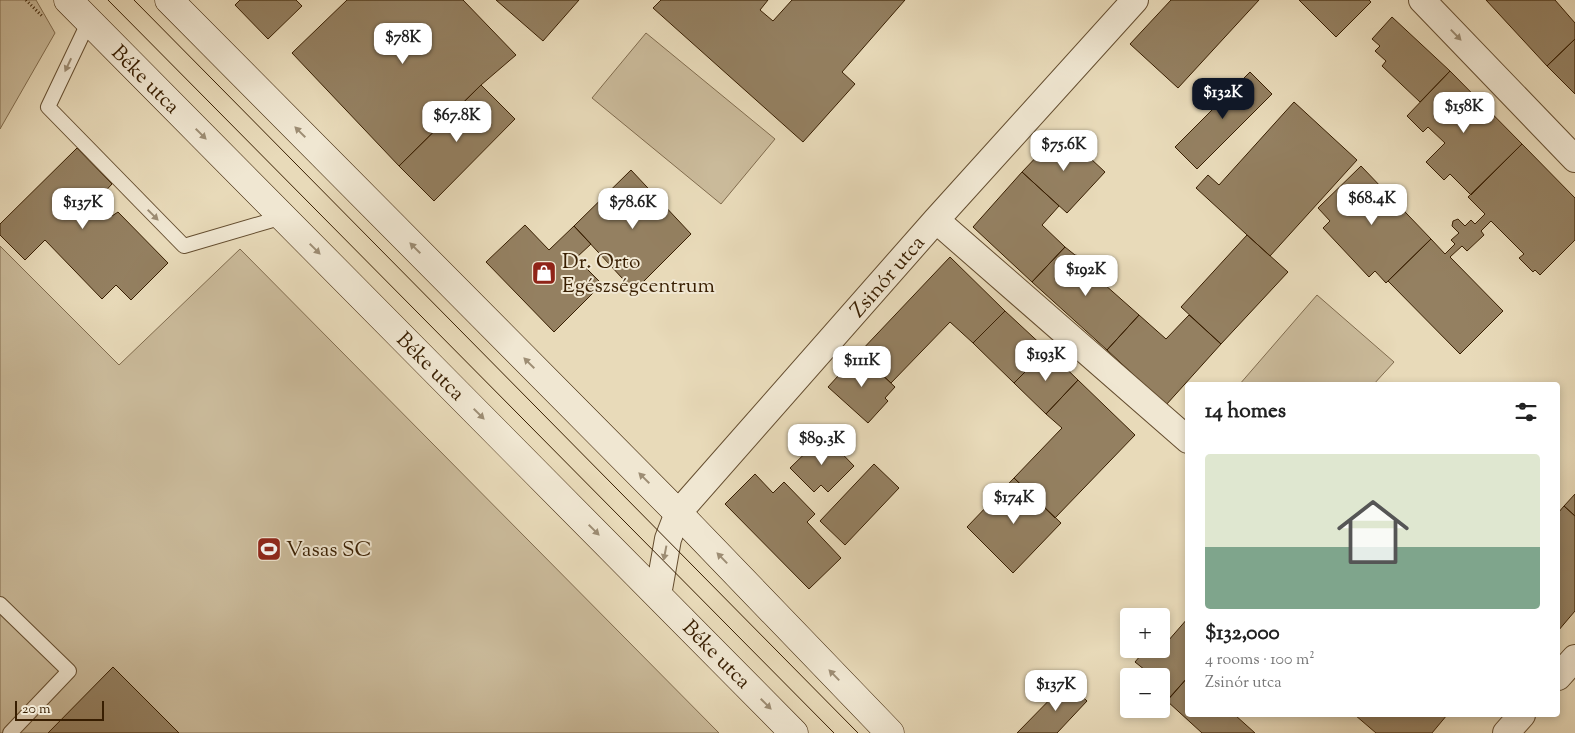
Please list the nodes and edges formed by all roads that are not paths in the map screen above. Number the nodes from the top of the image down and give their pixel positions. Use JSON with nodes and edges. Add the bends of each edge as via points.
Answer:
{"nodes":[{"id":1,"x":68,"y":0,"type":"edge"},
{"id":2,"x":169,"y":0,"type":"edge"},
{"id":3,"x":1134,"y":0,"type":"edge"},
{"id":4,"x":1422,"y":0,"type":"edge"},
{"id":5,"x":88,"y":21,"type":"junction"},
{"id":6,"x":1575,"y":159,"type":"edge"},
{"id":7,"x":283,"y":217,"type":"junction"},
{"id":8,"x":936,"y":220,"type":"junction"},
{"id":9,"x":1185,"y":437,"type":"edge"},
{"id":10,"x":678,"y":513,"type":"junction"},
{"id":11,"x":658,"y":595,"type":"junction"},
{"id":12,"x":0,"y":604,"type":"edge"},
{"id":13,"x":1575,"y":658,"type":"edge"},
{"id":14,"x":1560,"y":675,"type":"edge"},
{"id":15,"x":10,"y":733,"type":"edge"},
{"id":16,"x":794,"y":733,"type":"edge"},
{"id":17,"x":890,"y":733,"type":"edge"}],
"edges":[{"from":1,"to":5,"type":"main road","name":"Béke utca"},
{"from":10,"to":2,"type":"main road","one_way":true},
{"from":3,"to":8,"type":"street","name":"Zsinór utca"},
{"from":4,"to":6,"type":"street","one_way":true},
{"from":5,"to":7,"type":"main road","name":"Béke utca","one_way":true},
{"from":5,"to":7,"type":"lane","one_way":true,"via":[[48,107],[184,246]]},
{"from":7,"to":11,"type":"main road","name":"Béke utca","one_way":true},
{"from":8,"to":9,"type":"street"},
{"from":8,"to":10,"type":"street","name":"Zsinór utca"},
{"from":10,"to":11,"type":"street","name":"Zsinór utca","one_way":true,"via":[[668,539]]},
{"from":17,"to":10,"type":"main road","one_way":true},
{"from":11,"to":16,"type":"main road","name":"Béke utca","one_way":true},
{"from":12,"to":15,"type":"lane","via":[[69,671]]},
{"from":13,"to":14,"type":"street"}]}
